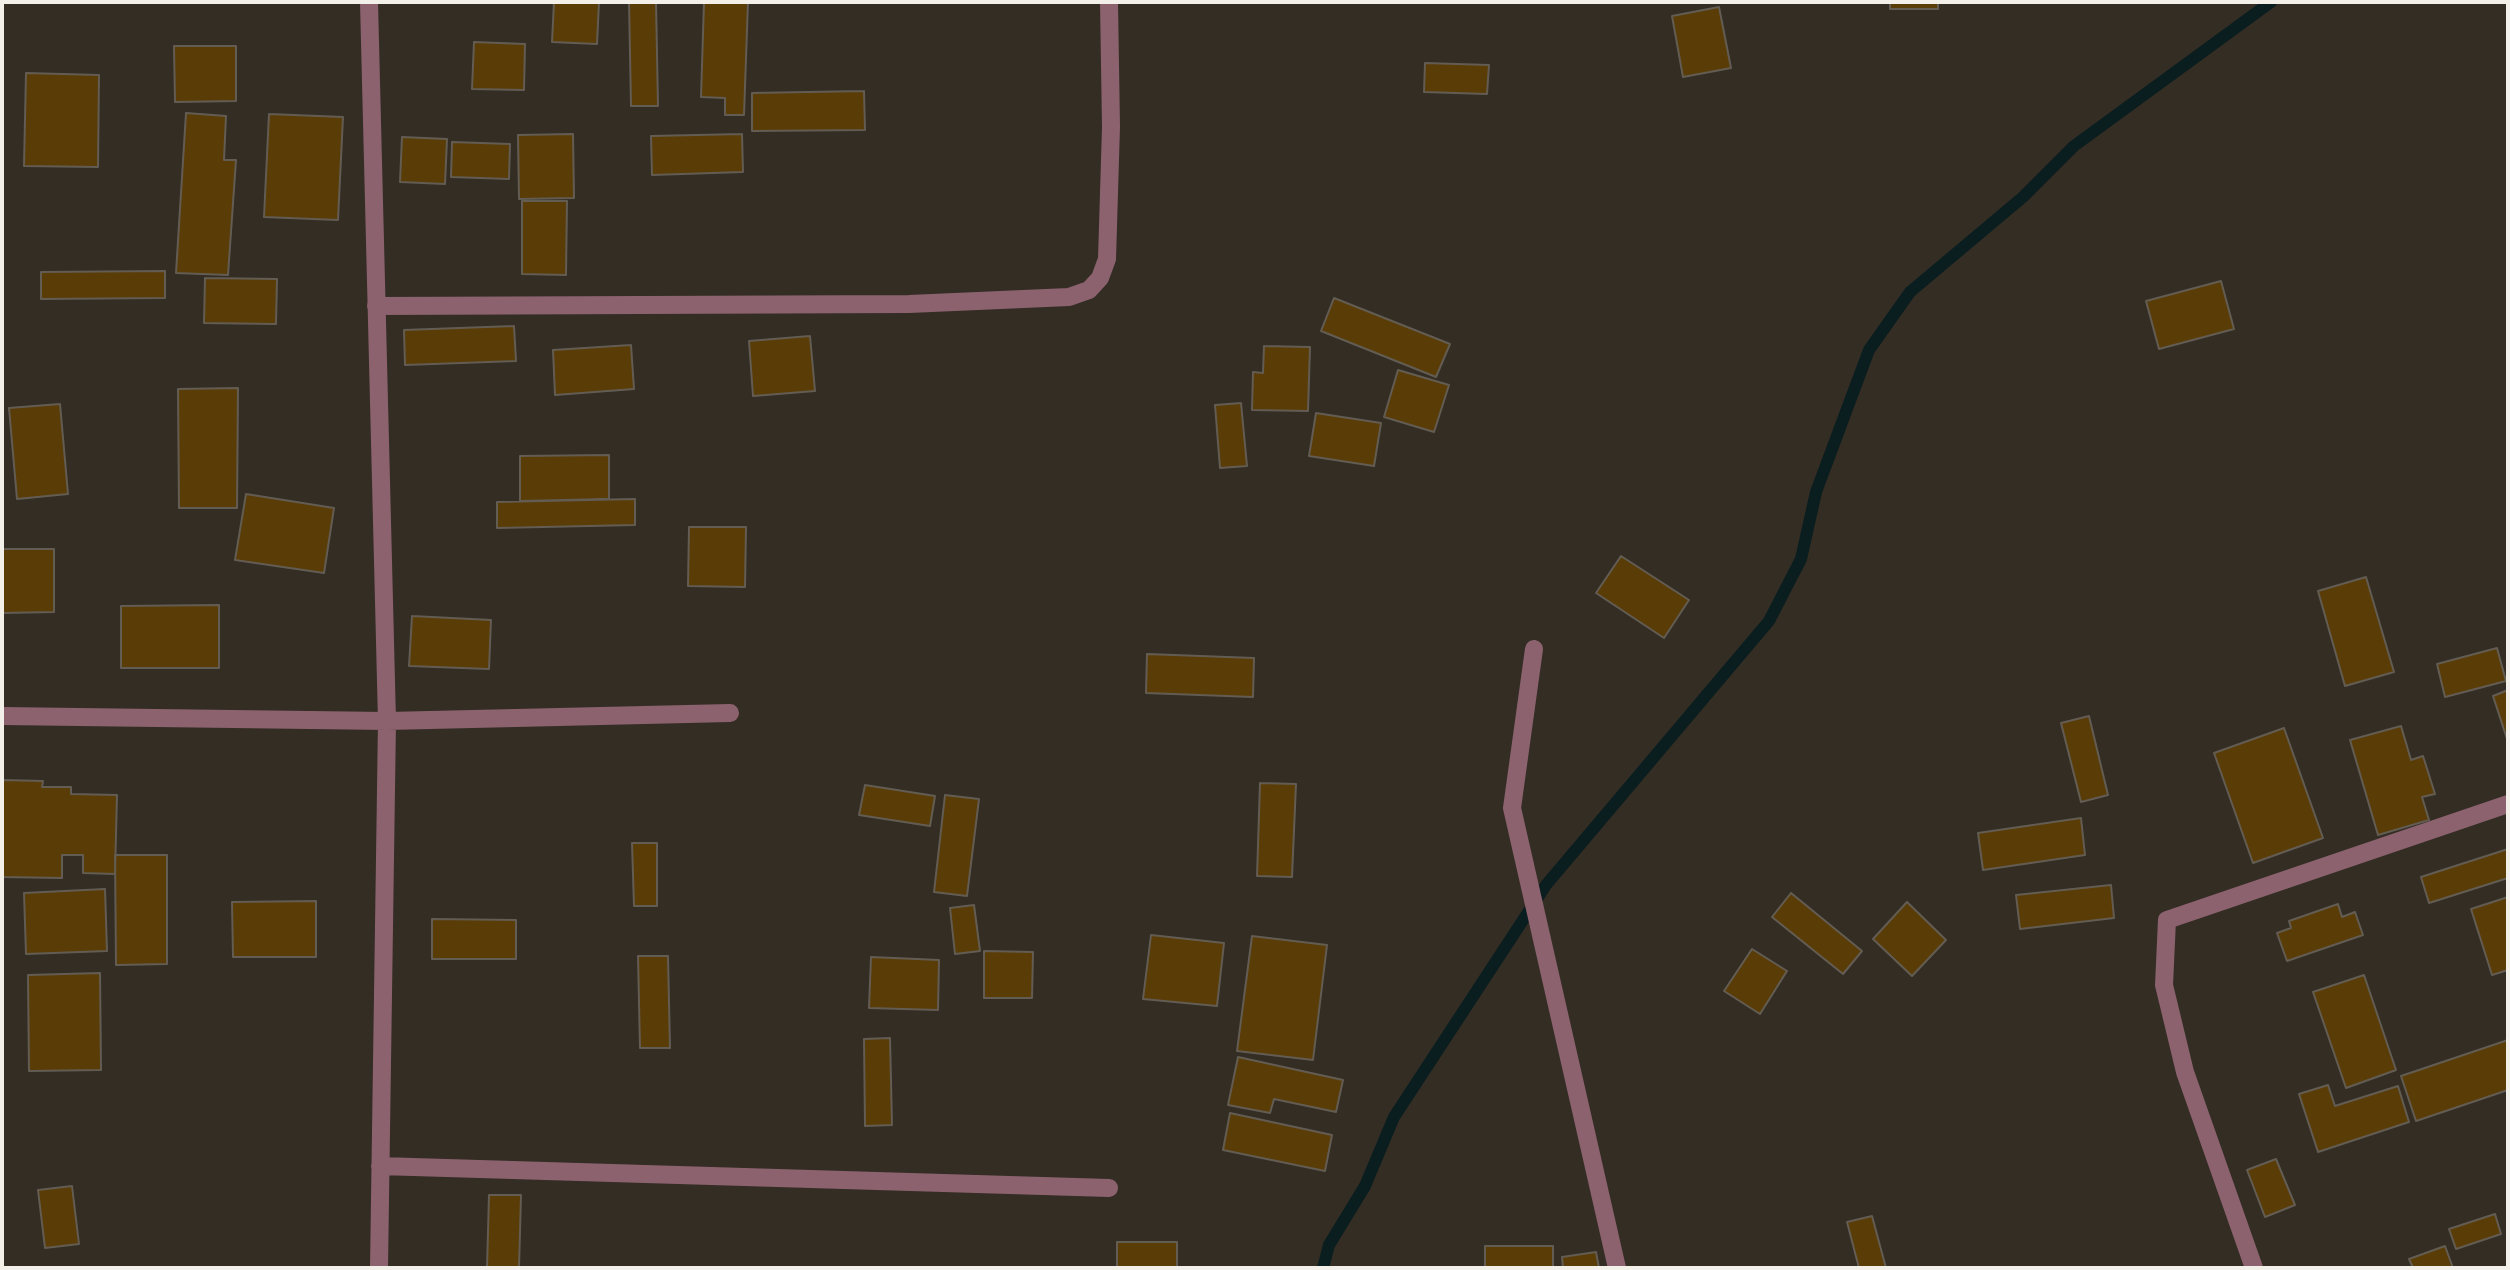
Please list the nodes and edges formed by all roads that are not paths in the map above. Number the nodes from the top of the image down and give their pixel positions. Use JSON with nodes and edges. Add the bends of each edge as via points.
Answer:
{"nodes":[{"id":1,"x":369,"y":2,"type":"edge"},
{"id":2,"x":1109,"y":2,"type":"edge"},
{"id":3,"x":376,"y":306,"type":"junction"},
{"id":4,"x":1534,"y":649,"type":"dead end"},
{"id":5,"x":730,"y":713,"type":"dead end"},
{"id":6,"x":2,"y":716,"type":"edge"},
{"id":7,"x":387,"y":721,"type":"junction"},
{"id":8,"x":2508,"y":804,"type":"edge"},
{"id":9,"x":380,"y":1166,"type":"junction"},
{"id":10,"x":1109,"y":1188,"type":"dead end"},
{"id":11,"x":379,"y":1268,"type":"edge"},
{"id":12,"x":1617,"y":1268,"type":"edge"},
{"id":13,"x":2253,"y":1268,"type":"edge"}],
"edges":[{"from":1,"to":3,"type":"street"},
{"from":2,"to":3,"type":"street","via":[[1107,259],[1100,278],[1089,289],[1069,297],[909,304]]},
{"from":3,"to":7,"type":"street"},
{"from":4,"to":12,"type":"street","via":[[1512,808]]},
{"from":5,"to":7,"type":"street"},
{"from":6,"to":7,"type":"street"},
{"from":7,"to":9,"type":"street"},
{"from":8,"to":13,"type":"street","via":[[2167,919],[2164,985],[2185,1072]]},
{"from":9,"to":10,"type":"street"},
{"from":9,"to":11,"type":"street"}]}
